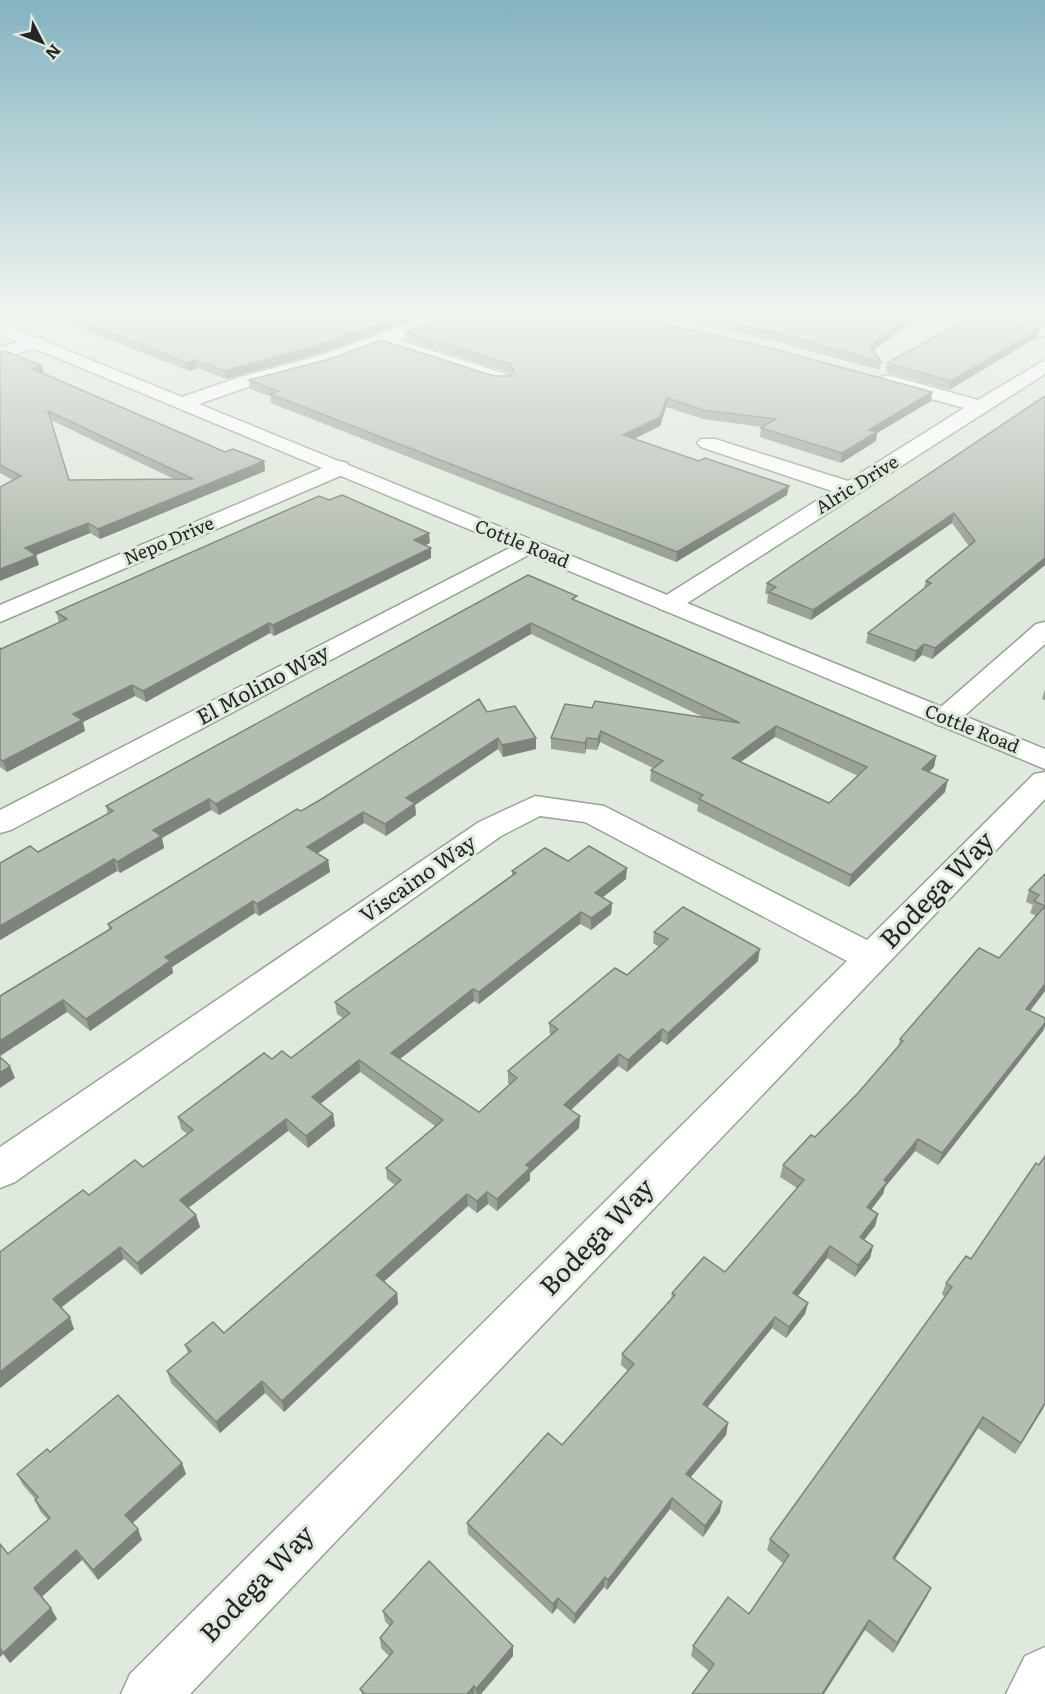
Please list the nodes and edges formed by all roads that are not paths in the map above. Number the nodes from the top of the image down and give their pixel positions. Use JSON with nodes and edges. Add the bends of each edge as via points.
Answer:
{"nodes":[{"id":1,"x":161,"y":394,"type":"edge"},
{"id":2,"x":211,"y":394,"type":"edge"},
{"id":3,"x":935,"y":394,"type":"edge"},
{"id":4,"x":1002,"y":394,"type":"edge"},
{"id":5,"x":183,"y":403,"type":"junction"},
{"id":6,"x":982,"y":407,"type":"junction"},
{"id":7,"x":708,"y":443,"type":"dead end"},
{"id":8,"x":339,"y":468,"type":"junction"},
{"id":9,"x":850,"y":489,"type":"junction"},
{"id":10,"x":527,"y":546,"type":"junction"},
{"id":11,"x":669,"y":604,"type":"junction"},
{"id":12,"x":0,"y":614,"type":"edge"},
{"id":13,"x":1045,"y":630,"type":"edge"},
{"id":14,"x":945,"y":718,"type":"junction"},
{"id":15,"x":1045,"y":759,"type":"edge"},
{"id":16,"x":1045,"y":782,"type":"edge"},
{"id":17,"x":0,"y":824,"type":"edge"},
{"id":18,"x":870,"y":957,"type":"junction"},
{"id":19,"x":0,"y":1170,"type":"edge"},
{"id":20,"x":1045,"y":1676,"type":"edge"},
{"id":21,"x":150,"y":1694,"type":"edge"},
{"id":22,"x":1035,"y":1694,"type":"edge"}],
"edges":[{"from":1,"to":5,"type":"street","name":"Cottle Road"},
{"from":2,"to":5,"type":"street"},
{"from":3,"to":6,"type":"street"},
{"from":4,"to":6,"type":"street","name":"Alric Drive"},
{"from":5,"to":8,"type":"street","name":"Cottle Road"},
{"from":6,"to":9,"type":"street","name":"Alric Drive"},
{"from":7,"to":9,"type":"street"},
{"from":8,"to":10,"type":"street","name":"Cottle Road"},
{"from":8,"to":12,"type":"street","name":"Nepo Drive"},
{"from":9,"to":11,"type":"street","name":"Alric Drive"},
{"from":10,"to":11,"type":"street","name":"Cottle Road"},
{"from":10,"to":17,"type":"street","name":"El Molino Way"},
{"from":11,"to":14,"type":"street","name":"Cottle Road"},
{"from":13,"to":14,"type":"street"},
{"from":14,"to":15,"type":"street","name":"Cottle Road"},
{"from":16,"to":18,"type":"street","name":"Bodega Way"},
{"from":18,"to":19,"type":"street","name":"Viscaino Way","via":[[593,813],[535,806],[490,829]]},
{"from":18,"to":21,"type":"street","name":"Bodega Way"},
{"from":20,"to":22,"type":"street"}]}
